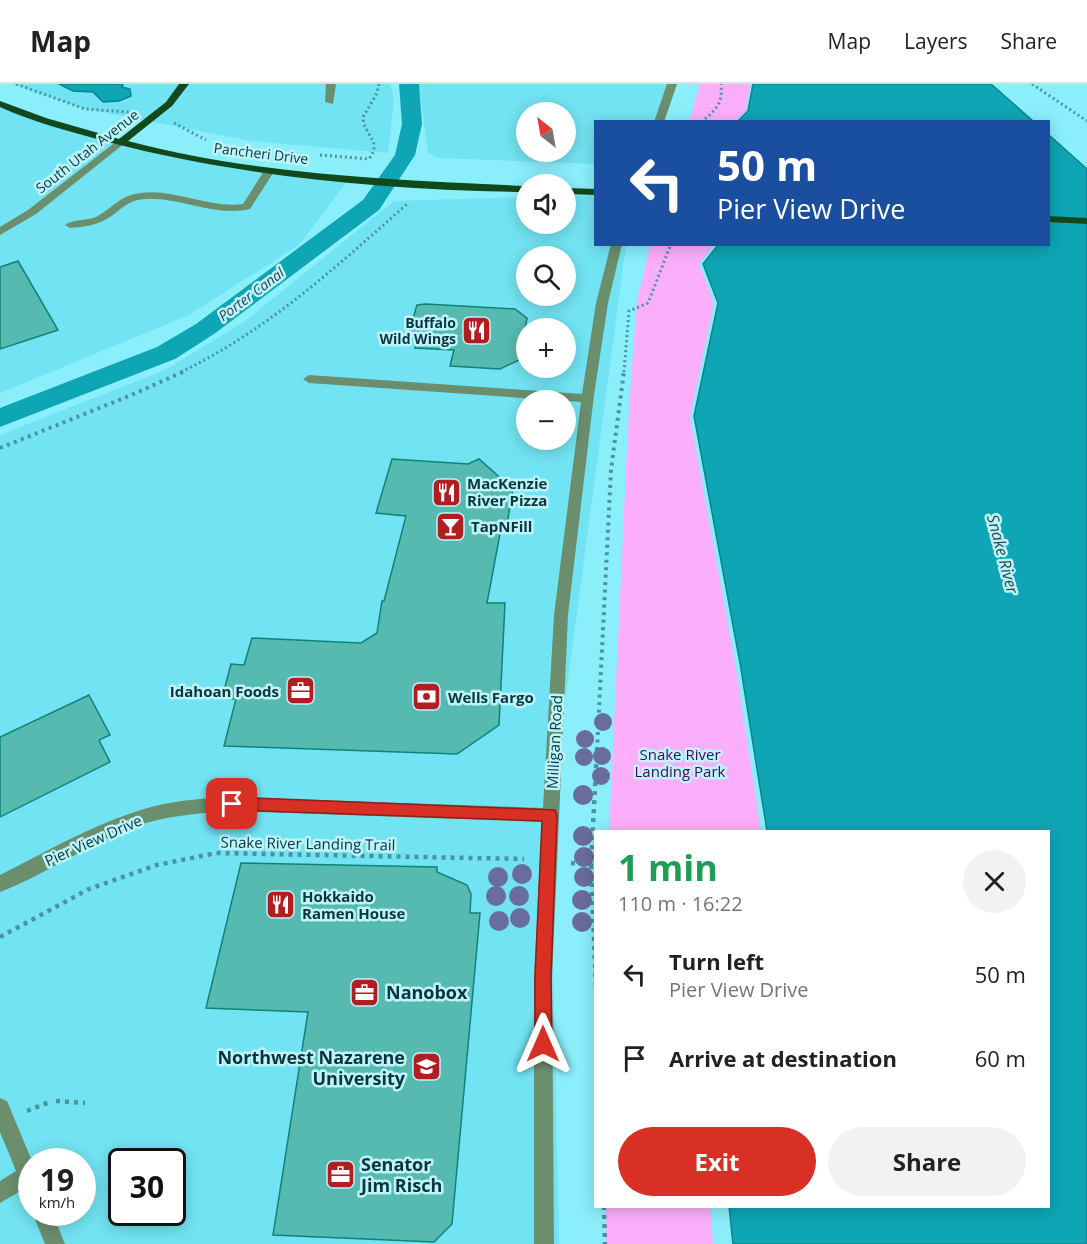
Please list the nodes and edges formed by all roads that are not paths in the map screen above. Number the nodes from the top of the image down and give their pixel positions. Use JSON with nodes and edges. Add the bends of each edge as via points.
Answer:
{"nodes":[{"id":1,"x":184,"y":84,"type":"edge"},
{"id":2,"x":331,"y":84,"type":"edge"},
{"id":3,"x":672,"y":84,"type":"edge"},
{"id":4,"x":330,"y":102,"type":"dead end"},
{"id":5,"x":0,"y":104,"type":"edge"},
{"id":6,"x":659,"y":120,"type":"edge"},
{"id":7,"x":120,"y":143,"type":"junction"},
{"id":8,"x":270,"y":170,"type":"junction"},
{"id":9,"x":516,"y":189,"type":"edge"},
{"id":10,"x":576,"y":191,"type":"edge"},
{"id":11,"x":594,"y":192,"type":"edge"},
{"id":12,"x":1050,"y":219,"type":"edge"},
{"id":13,"x":1087,"y":221,"type":"edge"},
{"id":14,"x":70,"y":225,"type":"dead end"},
{"id":15,"x":0,"y":232,"type":"edge"},
{"id":16,"x":616,"y":246,"type":"edge"},
{"id":17,"x":309,"y":379,"type":"dead end"},
{"id":18,"x":587,"y":398,"type":"junction"},
{"id":19,"x":550,"y":815,"type":"junction"},
{"id":20,"x":0,"y":884,"type":"edge"},
{"id":21,"x":0,"y":1108,"type":"edge"},
{"id":22,"x":18,"y":1153,"type":"edge"},
{"id":23,"x":18,"y":1185,"type":"edge"},
{"id":24,"x":0,"y":1192,"type":"edge"},
{"id":25,"x":48,"y":1226,"type":"edge"},
{"id":26,"x":55,"y":1244,"type":"edge"},
{"id":27,"x":544,"y":1244,"type":"edge"}],
"edges":[{"from":1,"to":7,"type":"main road","name":"South Utah Avenue","via":[[169,104]]},
{"from":2,"to":4,"type":"street"},
{"from":3,"to":6,"type":"street"},
{"from":5,"to":7,"type":"main road","name":"Pancheri Drive"},
{"from":7,"to":8,"type":"main road","name":"Pancheri Drive","via":[[207,162]]},
{"from":7,"to":15,"type":"street","name":"South Utah Avenue"},
{"from":8,"to":9,"type":"main road","name":"Pancheri Drive","via":[[349,179]]},
{"from":8,"to":14,"type":"street","via":[[246,207],[230,209],[138,196],[128,198],[100,219]]},
{"from":10,"to":11,"type":"main road"},
{"from":12,"to":13,"type":"main road"},
{"from":16,"to":18,"type":"street","name":"Milligan Road","via":[[602,303]]},
{"from":17,"to":18,"type":"street"},
{"from":18,"to":19,"type":"street","name":"Milligan Road","via":[[561,615]]},
{"from":19,"to":20,"type":"street","name":"Pier View Drive","via":[[232,804],[189,807],[134,819]]},
{"from":19,"to":27,"type":"street","name":"Milligan Road","via":[[543,977]]},
{"from":21,"to":22,"type":"street"},
{"from":23,"to":24,"type":"street"},
{"from":25,"to":26,"type":"street"}]}
